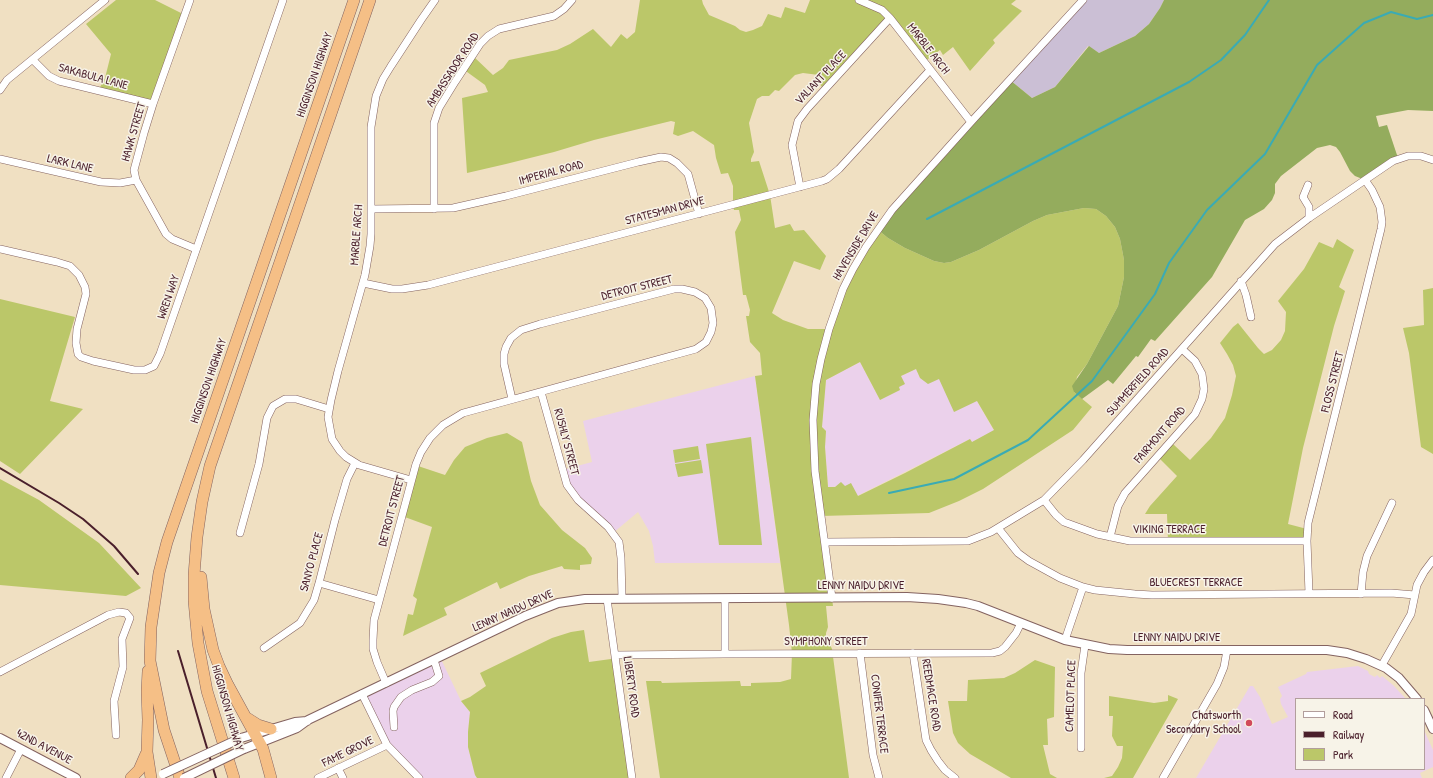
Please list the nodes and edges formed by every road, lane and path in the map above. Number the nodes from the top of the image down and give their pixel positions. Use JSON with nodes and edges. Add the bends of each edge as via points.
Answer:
{"nodes":[{"id":1,"x":105,"y":0,"type":"edge"},
{"id":2,"x":190,"y":0,"type":"edge"},
{"id":3,"x":283,"y":0,"type":"edge"},
{"id":4,"x":354,"y":0,"type":"edge"},
{"id":5,"x":370,"y":0,"type":"edge"},
{"id":6,"x":435,"y":0,"type":"edge"},
{"id":7,"x":572,"y":0,"type":"edge"},
{"id":8,"x":859,"y":0,"type":"edge"},
{"id":9,"x":1084,"y":0,"type":"edge"},
{"id":10,"x":890,"y":18,"type":"junction"},
{"id":11,"x":33,"y":60,"type":"junction"},
{"id":12,"x":930,"y":70,"type":"junction"},
{"id":13,"x":0,"y":90,"type":"edge"},
{"id":14,"x":153,"y":104,"type":"junction"},
{"id":15,"x":971,"y":122,"type":"junction"},
{"id":16,"x":0,"y":159,"type":"edge"},
{"id":17,"x":1433,"y":160,"type":"edge"},
{"id":18,"x":136,"y":180,"type":"junction"},
{"id":19,"x":1366,"y":180,"type":"junction"},
{"id":20,"x":1308,"y":185,"type":"dead end"},
{"id":21,"x":800,"y":187,"type":"junction"},
{"id":22,"x":371,"y":208,"type":"junction"},
{"id":23,"x":434,"y":209,"type":"junction"},
{"id":24,"x":699,"y":214,"type":"junction"},
{"id":25,"x":1309,"y":218,"type":"junction"},
{"id":26,"x":196,"y":249,"type":"junction"},
{"id":27,"x":0,"y":250,"type":"edge"},
{"id":28,"x":1241,"y":281,"type":"junction"},
{"id":29,"x":363,"y":283,"type":"junction"},
{"id":30,"x":1251,"y":317,"type":"dead end"},
{"id":31,"x":1182,"y":350,"type":"junction"},
{"id":32,"x":541,"y":392,"type":"junction"},
{"id":33,"x":512,"y":398,"type":"junction"},
{"id":34,"x":329,"y":409,"type":"junction"},
{"id":35,"x":354,"y":463,"type":"junction"},
{"id":36,"x":411,"y":480,"type":"junction"},
{"id":37,"x":1044,"y":500,"type":"junction"},
{"id":38,"x":1392,"y":503,"type":"dead end"},
{"id":39,"x":998,"y":528,"type":"junction"},
{"id":40,"x":240,"y":533,"type":"dead end"},
{"id":41,"x":197,"y":537,"type":"junction"},
{"id":42,"x":1110,"y":537,"type":"junction"},
{"id":43,"x":1307,"y":541,"type":"junction"},
{"id":44,"x":825,"y":542,"type":"junction"},
{"id":45,"x":1433,"y":560,"type":"edge"},
{"id":46,"x":319,"y":583,"type":"junction"},
{"id":47,"x":1083,"y":587,"type":"junction"},
{"id":48,"x":1309,"y":593,"type":"junction"},
{"id":49,"x":1361,"y":594,"type":"junction"},
{"id":50,"x":1415,"y":595,"type":"junction"},
{"id":51,"x":622,"y":598,"type":"junction"},
{"id":52,"x":832,"y":598,"type":"junction"},
{"id":53,"x":608,"y":599,"type":"junction"},
{"id":54,"x":725,"y":599,"type":"junction"},
{"id":55,"x":379,"y":600,"type":"junction"},
{"id":56,"x":1021,"y":622,"type":"junction"},
{"id":57,"x":1065,"y":640,"type":"junction"},
{"id":58,"x":1084,"y":645,"type":"junction"},
{"id":59,"x":264,"y":648,"type":"dead end"},
{"id":60,"x":1227,"y":650,"type":"junction"},
{"id":61,"x":860,"y":653,"type":"junction"},
{"id":62,"x":913,"y":653,"type":"junction"},
{"id":63,"x":725,"y":654,"type":"junction"},
{"id":64,"x":616,"y":655,"type":"junction"},
{"id":65,"x":434,"y":660,"type":"junction"},
{"id":66,"x":150,"y":661,"type":"junction"},
{"id":67,"x":1382,"y":665,"type":"junction"},
{"id":68,"x":0,"y":672,"type":"edge"},
{"id":69,"x":386,"y":683,"type":"junction"},
{"id":70,"x":362,"y":694,"type":"junction"},
{"id":71,"x":1416,"y":698,"type":"edge"},
{"id":72,"x":1425,"y":712,"type":"edge"},
{"id":73,"x":246,"y":716,"type":"junction"},
{"id":74,"x":308,"y":720,"type":"junction"},
{"id":75,"x":394,"y":727,"type":"dead end"},
{"id":76,"x":271,"y":729,"type":"junction"},
{"id":77,"x":1433,"y":729,"type":"edge"},
{"id":78,"x":116,"y":735,"type":"dead end"},
{"id":79,"x":0,"y":738,"type":"edge"},
{"id":80,"x":258,"y":738,"type":"junction"},
{"id":81,"x":387,"y":745,"type":"junction"},
{"id":82,"x":1081,"y":748,"type":"dead end"},
{"id":83,"x":21,"y":749,"type":"junction"},
{"id":84,"x":146,"y":752,"type":"junction"},
{"id":85,"x":338,"y":768,"type":"junction"},
{"id":86,"x":6,"y":778,"type":"edge"},
{"id":87,"x":76,"y":778,"type":"edge"},
{"id":88,"x":131,"y":778,"type":"edge"},
{"id":89,"x":151,"y":778,"type":"edge"},
{"id":90,"x":155,"y":778,"type":"edge"},
{"id":91,"x":180,"y":778,"type":"edge"},
{"id":92,"x":184,"y":778,"type":"edge"},
{"id":93,"x":234,"y":778,"type":"edge"},
{"id":94,"x":271,"y":778,"type":"edge"},
{"id":95,"x":318,"y":778,"type":"edge"},
{"id":96,"x":343,"y":778,"type":"edge"},
{"id":97,"x":419,"y":778,"type":"edge"},
{"id":98,"x":632,"y":778,"type":"edge"},
{"id":99,"x":879,"y":778,"type":"edge"},
{"id":100,"x":956,"y":778,"type":"edge"},
{"id":101,"x":1163,"y":778,"type":"edge"}],
"edges":[{"from":1,"to":11,"type":"street"},
{"from":2,"to":14,"type":"street","name":"HAWK STREET"},
{"from":3,"to":26,"type":"street","name":"WREN WAY"},
{"from":4,"to":66,"type":"highway","name":"HIGGINSON HIGHWAY","via":[[167,542],[156,591]]},
{"from":5,"to":41,"type":"highway","name":"HIGGINSON HIGHWAY","via":[[210,466]]},
{"from":6,"to":22,"type":"street","name":"MARBLE ARCH","via":[[383,79],[376,96],[371,127]]},
{"from":7,"to":23,"type":"street","name":"AMBASSADOR ROAD","via":[[554,16],[499,29],[480,44],[439,108],[434,123]]},
{"from":8,"to":10,"type":"street","name":"MARBLE ARCH","via":[[882,10]]},
{"from":9,"to":15,"type":"street","name":"HAVENSIDE DRIVE"},
{"from":10,"to":12,"type":"street","name":"MARBLE ARCH"},
{"from":10,"to":21,"type":"street","name":"VALIANT PLACE","via":[[798,121],[792,145]]},
{"from":11,"to":13,"type":"street"},
{"from":11,"to":14,"type":"street","name":"SAKABULA LANE","via":[[49,76],[59,81]]},
{"from":12,"to":15,"type":"street","name":"MARBLE ARCH"},
{"from":12,"to":21,"type":"street","name":"STATESMAN DRIVE","via":[[832,175],[822,181]]},
{"from":14,"to":18,"type":"street","name":"HAWK STREET","via":[[135,166]]},
{"from":15,"to":44,"type":"street","name":"HAVENSIDE DRIVE","via":[[882,223],[853,269],[837,305],[821,359],[814,408],[815,464]]},
{"from":16,"to":18,"type":"street","name":"LARK LANE","via":[[101,182],[120,183]]},
{"from":17,"to":19,"type":"street","name":"SUMMERFIELD ROAD","via":[[1421,156],[1408,156],[1382,168]]},
{"from":18,"to":26,"type":"street","name":"HAWK STREET","via":[[166,234]]},
{"from":19,"to":25,"type":"street","name":"SUMMERFIELD ROAD"},
{"from":19,"to":43,"type":"street","name":"FLOSS STREET","via":[[1380,207],[1381,229],[1310,516]]},
{"from":20,"to":25,"type":"street","via":[[1303,197],[1309,207]]},
{"from":21,"to":24,"type":"street","name":"STATESMAN DRIVE"},
{"from":22,"to":23,"type":"street","name":"IMPERIAL ROAD"},
{"from":22,"to":29,"type":"street","name":"MARBLE ARCH","via":[[370,246]]},
{"from":23,"to":24,"type":"street","name":"IMPERIAL ROAD","via":[[467,205],[661,157],[673,160],[685,170]]},
{"from":24,"to":29,"type":"street","name":"STATESMAN DRIVE","via":[[428,285],[392,289]]},
{"from":25,"to":28,"type":"street","name":"SUMMERFIELD ROAD","via":[[1275,244]]},
{"from":26,"to":27,"type":"street","name":"WREN WAY","via":[[158,359],[154,366],[141,371],[93,361],[78,354],[77,329],[86,294],[83,282],[74,269],[57,262]]},
{"from":28,"to":30,"type":"street"},
{"from":28,"to":31,"type":"street","name":"SUMMERFIELD ROAD"},
{"from":29,"to":34,"type":"street","name":"MARBLE ARCH"},
{"from":31,"to":37,"type":"street","name":"SUMMERFIELD ROAD"},
{"from":31,"to":42,"type":"street","name":"FAIRMONT ROAD","via":[[1194,361],[1202,374],[1202,399],[1195,414],[1125,493],[1118,506]]},
{"from":32,"to":33,"type":"street","name":"DETROIT STREET"},
{"from":32,"to":33,"type":"street","name":"DETROIT STREET","via":[[696,350],[706,342],[711,332],[711,308],[700,294],[674,289],[521,330],[510,338],[504,354]]},
{"from":32,"to":51,"type":"street","name":"RUSHLY STREET","via":[[567,485],[619,542]]},
{"from":33,"to":36,"type":"street","name":"DETROIT STREET","via":[[463,412],[443,425],[421,452]]},
{"from":34,"to":35,"type":"street","name":"MARBLE ARCH","via":[[328,425],[332,439]]},
{"from":34,"to":40,"type":"street","via":[[296,399],[285,400],[273,406],[267,418]]},
{"from":35,"to":36,"type":"street","name":"MARBLE ARCH"},
{"from":35,"to":46,"type":"street","name":"SANYO PLACE","via":[[335,520]]},
{"from":36,"to":55,"type":"street","name":"DETROIT STREET"},
{"from":37,"to":39,"type":"street","name":"SUMMERFIELD ROAD"},
{"from":37,"to":42,"type":"street","name":"VIKING TERRACE","via":[[1064,522]]},
{"from":38,"to":49,"type":"street","via":[[1367,556]]},
{"from":39,"to":44,"type":"street","name":"SUMMERFIELD ROAD","via":[[968,541]]},
{"from":39,"to":47,"type":"street","name":"BLUECREST TERRACE","via":[[1023,557],[1049,573]]},
{"from":41,"to":73,"type":"highway","via":[[202,595],[213,650]]},
{"from":41,"to":93,"type":"highway","name":"HIGGINSON HIGHWAY","via":[[194,601],[198,643],[207,691]]},
{"from":42,"to":43,"type":"street","name":"VIKING TERRACE","via":[[1130,541]]},
{"from":43,"to":48,"type":"street","name":"FLOSS STREET"},
{"from":44,"to":52,"type":"street","name":"HAVENSIDE DRIVE"},
{"from":45,"to":50,"type":"street","via":[[1419,581]]},
{"from":46,"to":55,"type":"street"},
{"from":46,"to":59,"type":"street","name":"SANYO PLACE","via":[[314,600],[300,622]]},
{"from":47,"to":48,"type":"street","name":"BLUECREST TERRACE","via":[[1140,595]]},
{"from":47,"to":57,"type":"street"},
{"from":48,"to":49,"type":"street","name":"BLUECREST TERRACE"},
{"from":49,"to":50,"type":"street","name":"BLUECREST TERRACE"},
{"from":50,"to":67,"type":"street","via":[[1411,614]]},
{"from":51,"to":53,"type":"street","name":"LENNY NAIDU DRIVE"},
{"from":51,"to":54,"type":"street","name":"LENNY NAIDU DRIVE"},
{"from":52,"to":54,"type":"street","name":"LENNY NAIDU DRIVE"},
{"from":52,"to":56,"type":"street","name":"LENNY NAIDU DRIVE","via":[[907,597],[954,601]]},
{"from":53,"to":64,"type":"street","name":"LIBERTY ROAD"},
{"from":53,"to":65,"type":"street","name":"LENNY NAIDU DRIVE","via":[[572,601],[544,608]]},
{"from":54,"to":63,"type":"street"},
{"from":55,"to":69,"type":"street","name":"DETROIT STREET","via":[[372,640],[377,662]]},
{"from":56,"to":57,"type":"street","name":"LENNY NAIDU DRIVE"},
{"from":56,"to":62,"type":"street","name":"SYMPHONY STREET","via":[[1010,642],[996,652]]},
{"from":57,"to":58,"type":"street","name":"LENNY NAIDU DRIVE"},
{"from":58,"to":60,"type":"street","name":"LENNY NAIDU DRIVE","via":[[1127,650]]},
{"from":58,"to":82,"type":"street","name":"CAMELOT PLACE","via":[[1081,678]]},
{"from":60,"to":67,"type":"street","name":"LENNY NAIDU DRIVE","via":[[1327,650],[1355,654]]},
{"from":60,"to":101,"type":"street","via":[[1217,684]]},
{"from":61,"to":62,"type":"street","name":"SYMPHONY STREET"},
{"from":61,"to":63,"type":"street","name":"SYMPHONY STREET"},
{"from":61,"to":99,"type":"street","name":"CONIFER TERRACE","via":[[873,755]]},
{"from":62,"to":100,"type":"street","name":"REEDMACE ROAD","via":[[926,740],[938,762]]},
{"from":63,"to":64,"type":"street","name":"SYMPHONY STREET"},
{"from":64,"to":98,"type":"street","name":"LIBERTY ROAD"},
{"from":65,"to":69,"type":"street","name":"LENNY NAIDU DRIVE"},
{"from":65,"to":75,"type":"street","via":[[440,676],[401,697],[392,711]]},
{"from":66,"to":84,"type":"highway","via":[[147,675]]},
{"from":66,"to":91,"type":"highway","name":"HIGGINSON HIGHWAY","via":[[164,730]]},
{"from":67,"to":71,"type":"street","name":"LENNY NAIDU DRIVE","via":[[1399,678]]},
{"from":68,"to":78,"type":"street","via":[[108,615],[126,613],[130,618],[122,639],[123,667],[114,701]]},
{"from":69,"to":70,"type":"street","name":"LENNY NAIDU DRIVE"},
{"from":70,"to":74,"type":"street","name":"LENNY NAIDU DRIVE"},
{"from":70,"to":81,"type":"street"},
{"from":72,"to":77,"type":"street"},
{"from":73,"to":76,"type":"highway","via":[[258,725]]},
{"from":73,"to":80,"type":"highway"},
{"from":74,"to":76,"type":"street","name":"LENNY NAIDU DRIVE"},
{"from":74,"to":80,"type":"street","name":"LENNY NAIDU DRIVE","via":[[297,728]]},
{"from":76,"to":80,"type":"street","name":"LENNY NAIDU DRIVE"},
{"from":79,"to":83,"type":"street","name":"42ND AVENUE"},
{"from":80,"to":90,"type":"street","name":"LENNY NAIDU DRIVE","bridge":true,"via":[[241,738]]},
{"from":80,"to":92,"type":"street","name":"LENNY NAIDU DRIVE","bridge":true,"via":[[244,749]]},
{"from":80,"to":94,"type":"highway"},
{"from":81,"to":85,"type":"street","name":"FAME GROVE"},
{"from":81,"to":97,"type":"street"},
{"from":83,"to":86,"type":"street"},
{"from":83,"to":87,"type":"street","name":"42ND AVENUE"},
{"from":84,"to":88,"type":"highway","via":[[139,770]]},
{"from":84,"to":89,"type":"highway"},
{"from":85,"to":95,"type":"street","name":"FAME GROVE"},
{"from":85,"to":96,"type":"street"}]}
